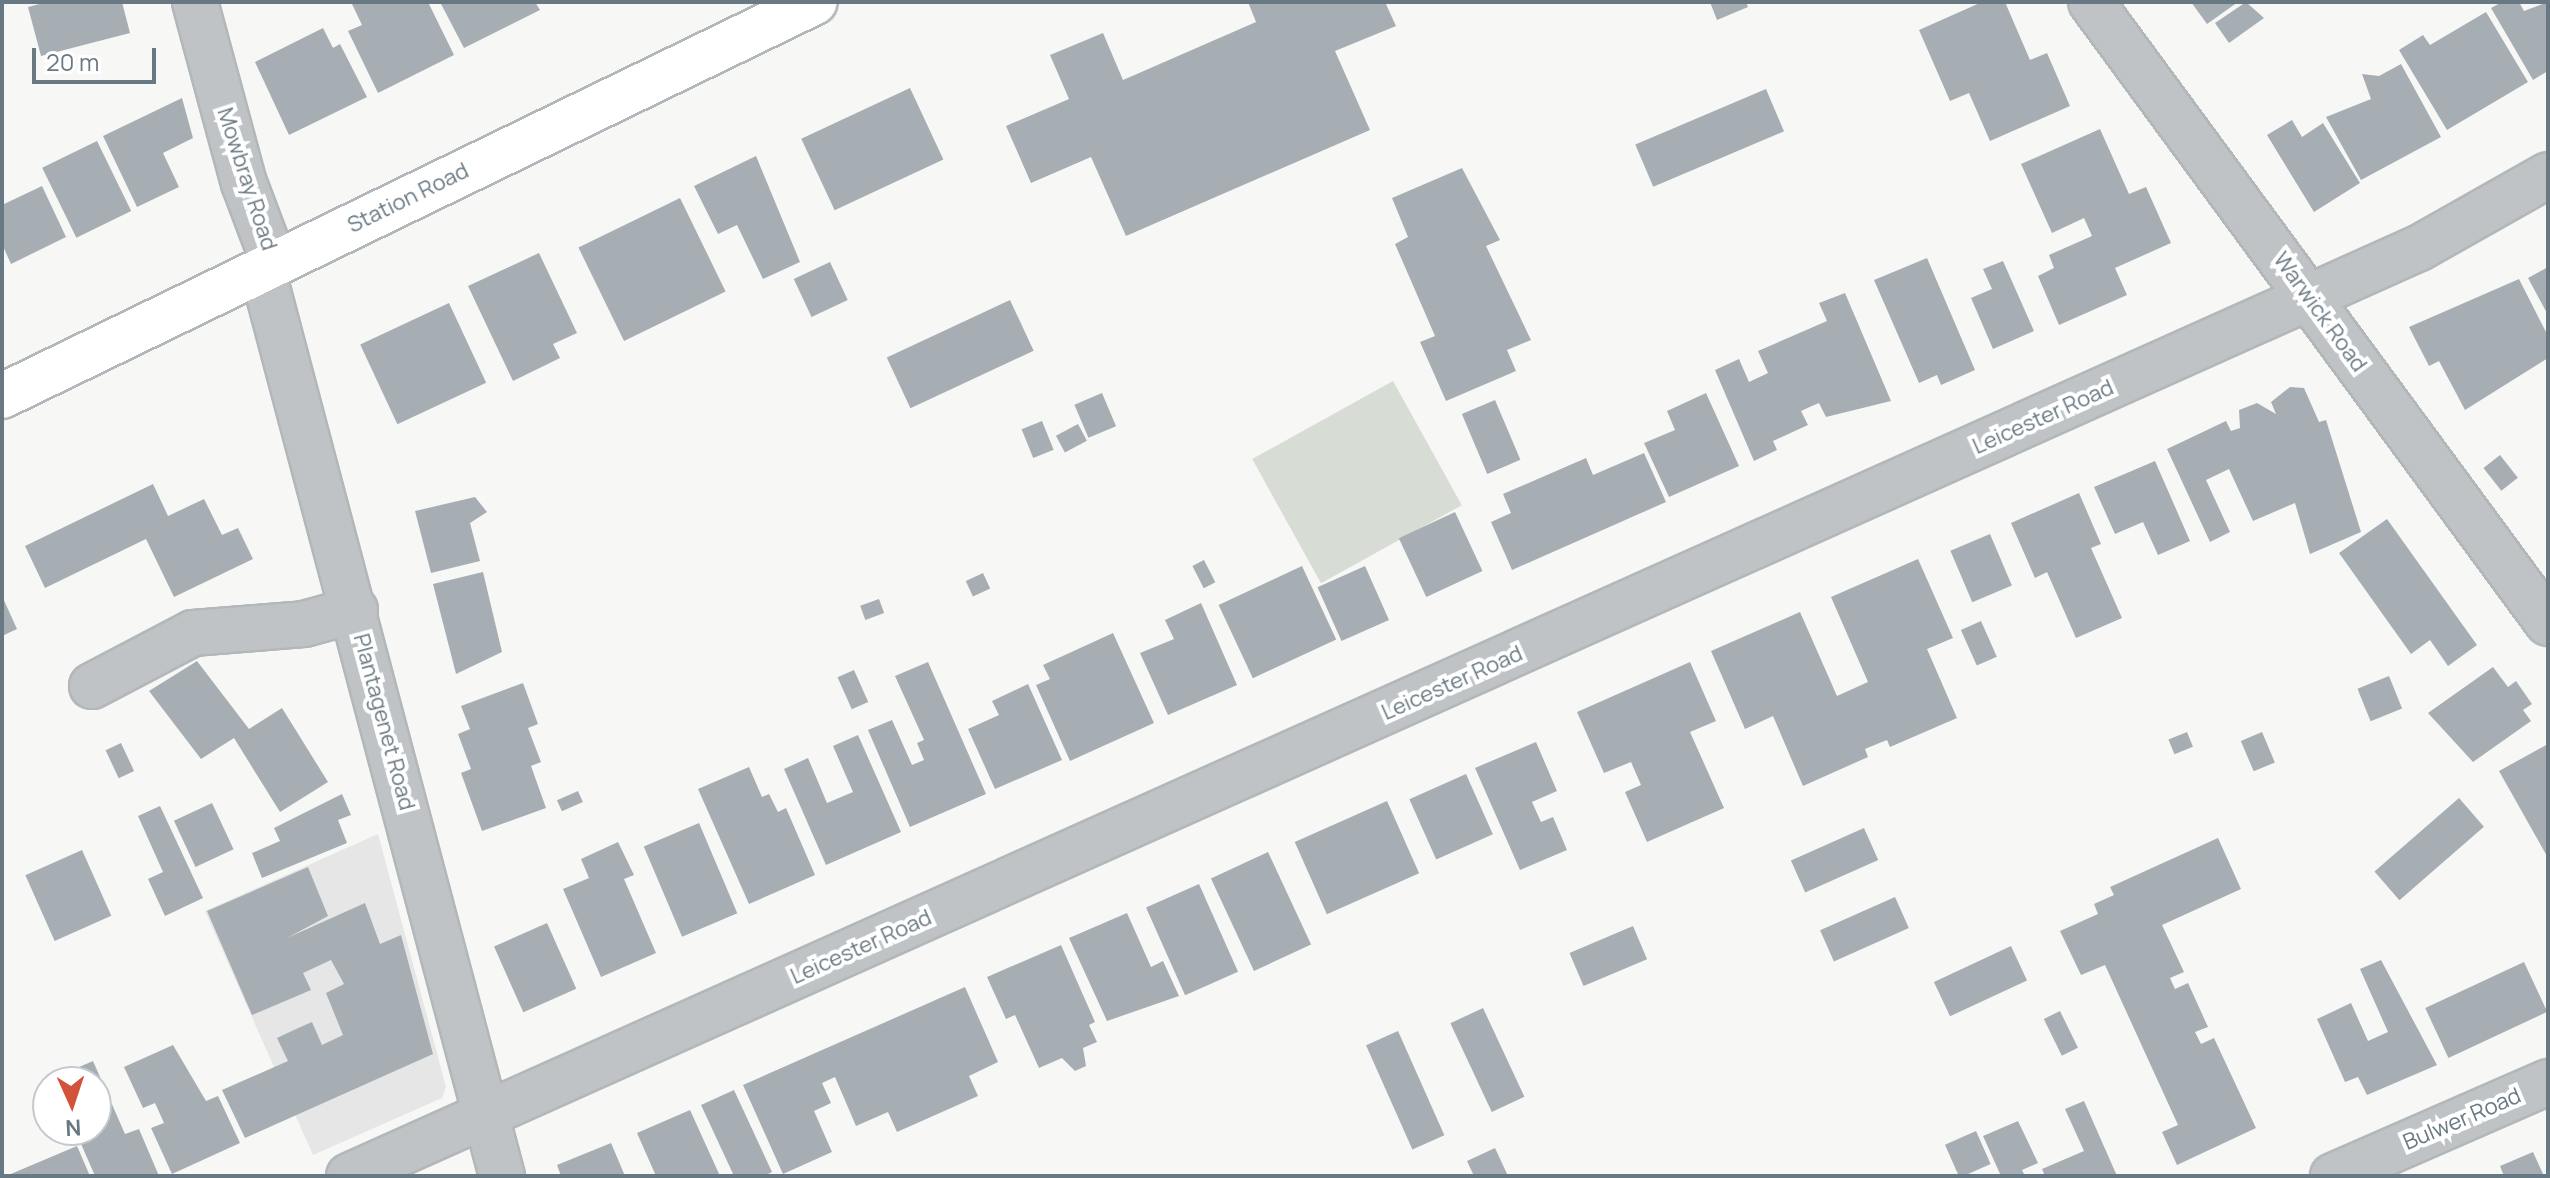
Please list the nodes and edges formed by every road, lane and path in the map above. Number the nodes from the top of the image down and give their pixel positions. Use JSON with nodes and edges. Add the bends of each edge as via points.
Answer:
{"nodes":[{"id":1,"x":195,"y":2,"type":"edge"},
{"id":2,"x":815,"y":2,"type":"edge"},
{"id":3,"x":2091,"y":2,"type":"edge"},
{"id":4,"x":2548,"y":175,"type":"edge"},
{"id":5,"x":268,"y":266,"type":"junction"},
{"id":6,"x":2310,"y":297,"type":"junction"},
{"id":7,"x":2,"y":396,"type":"edge"},
{"id":8,"x":355,"y":610,"type":"junction"},
{"id":9,"x":2548,"y":623,"type":"edge"},
{"id":10,"x":92,"y":686,"type":"dead end"},
{"id":11,"x":2548,"y":1082,"type":"edge"},
{"id":12,"x":487,"y":1115,"type":"junction"},
{"id":13,"x":349,"y":1176,"type":"edge"},
{"id":14,"x":502,"y":1176,"type":"edge"},
{"id":15,"x":2333,"y":1176,"type":"edge"}],
"edges":[{"from":1,"to":5,"type":"street","name":"Mowbray Road"},
{"from":2,"to":5,"type":"main road","name":"Station Road"},
{"from":3,"to":6,"type":"street","name":"Warwick Road"},
{"from":4,"to":6,"type":"street","name":"Leicester Road","via":[[2419,248]]},
{"from":5,"to":7,"type":"main road","name":"Station Road"},
{"from":5,"to":8,"type":"street","name":"Plantagenet Road"},
{"from":6,"to":9,"type":"street","name":"Warwick Road"},
{"from":6,"to":12,"type":"street","name":"Leicester Road"},
{"from":8,"to":10,"type":"street","via":[[304,624],[193,633]]},
{"from":8,"to":12,"type":"street","name":"Plantagenet Road"},
{"from":11,"to":15,"type":"street","name":"Bulwer Road"},
{"from":12,"to":13,"type":"street","name":"Leicester Road"},
{"from":12,"to":14,"type":"street","name":"Plantagenet Road"}]}
